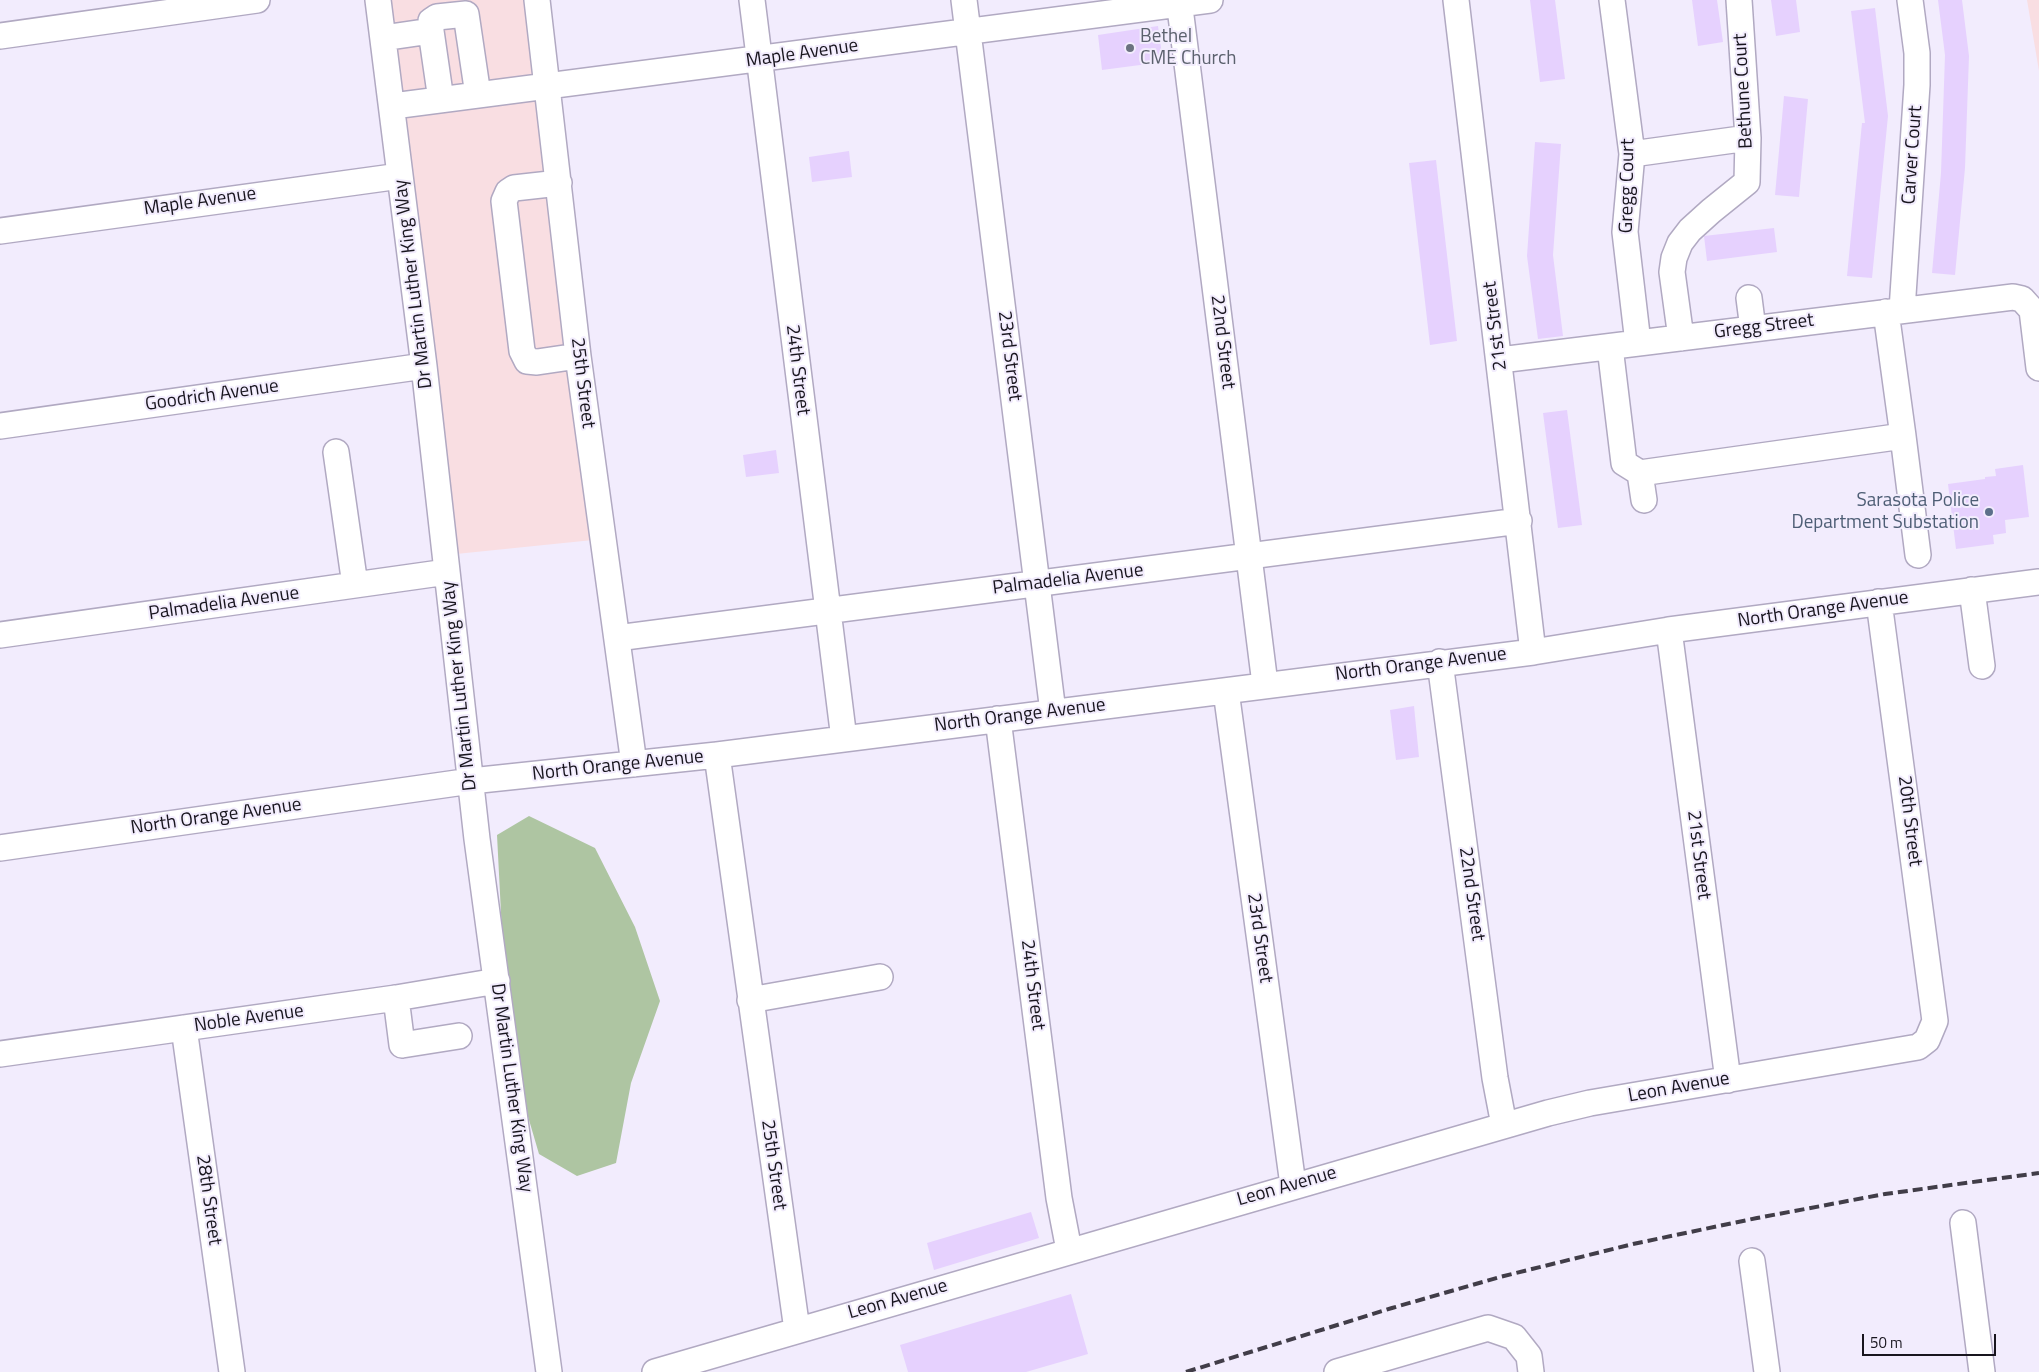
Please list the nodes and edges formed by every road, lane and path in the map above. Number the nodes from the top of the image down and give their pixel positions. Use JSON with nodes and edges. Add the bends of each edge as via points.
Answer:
{"nodes":[{"id":1,"x":257,"y":0,"type":"edge"},
{"id":2,"x":378,"y":0,"type":"edge"},
{"id":3,"x":537,"y":0,"type":"edge"},
{"id":4,"x":752,"y":0,"type":"edge"},
{"id":5,"x":964,"y":0,"type":"edge"},
{"id":6,"x":1210,"y":0,"type":"edge"},
{"id":7,"x":1456,"y":0,"type":"edge"},
{"id":8,"x":1612,"y":0,"type":"edge"},
{"id":9,"x":1739,"y":0,"type":"edge"},
{"id":10,"x":1910,"y":0,"type":"edge"},
{"id":11,"x":1179,"y":2,"type":"edge"},
{"id":12,"x":431,"y":31,"type":"junction"},
{"id":13,"x":968,"y":32,"type":"junction"},
{"id":14,"x":0,"y":36,"type":"edge"},
{"id":15,"x":383,"y":38,"type":"junction"},
{"id":16,"x":759,"y":60,"type":"junction"},
{"id":17,"x":547,"y":87,"type":"junction"},
{"id":18,"x":478,"y":95,"type":"junction"},
{"id":19,"x":441,"y":100,"type":"junction"},
{"id":20,"x":393,"y":106,"type":"junction"},
{"id":21,"x":1748,"y":138,"type":"junction"},
{"id":22,"x":1632,"y":154,"type":"junction"},
{"id":23,"x":400,"y":176,"type":"junction"},
{"id":24,"x":559,"y":183,"type":"junction"},
{"id":25,"x":0,"y":231,"type":"edge"},
{"id":26,"x":1749,"y":298,"type":"dead end"},
{"id":27,"x":1894,"y":311,"type":"junction"},
{"id":28,"x":1753,"y":329,"type":"junction"},
{"id":29,"x":1681,"y":338,"type":"junction"},
{"id":30,"x":1638,"y":343,"type":"junction"},
{"id":31,"x":1610,"y":347,"type":"junction"},
{"id":32,"x":578,"y":356,"type":"junction"},
{"id":33,"x":1500,"y":360,"type":"junction"},
{"id":34,"x":424,"y":366,"type":"junction"},
{"id":35,"x":2039,"y":368,"type":"edge"},
{"id":36,"x":0,"y":426,"type":"edge"},
{"id":37,"x":1903,"y":436,"type":"junction"},
{"id":38,"x":336,"y":452,"type":"dead end"},
{"id":39,"x":1640,"y":473,"type":"junction"},
{"id":40,"x":1644,"y":500,"type":"dead end"},
{"id":41,"x":1519,"y":521,"type":"junction"},
{"id":42,"x":1918,"y":555,"type":"dead end"},
{"id":43,"x":1249,"y":557,"type":"junction"},
{"id":44,"x":447,"y":572,"type":"junction"},
{"id":45,"x":2039,"y":582,"type":"edge"},
{"id":46,"x":1038,"y":584,"type":"junction"},
{"id":47,"x":356,"y":585,"type":"junction"},
{"id":48,"x":1972,"y":590,"type":"junction"},
{"id":49,"x":1879,"y":602,"type":"junction"},
{"id":50,"x":827,"y":611,"type":"junction"},
{"id":51,"x":1669,"y":630,"type":"junction"},
{"id":52,"x":0,"y":636,"type":"edge"},
{"id":53,"x":617,"y":638,"type":"junction"},
{"id":54,"x":1533,"y":652,"type":"junction"},
{"id":55,"x":1440,"y":662,"type":"junction"},
{"id":56,"x":1982,"y":666,"type":"dead end"},
{"id":57,"x":1265,"y":684,"type":"junction"},
{"id":58,"x":1226,"y":691,"type":"junction"},
{"id":59,"x":1053,"y":712,"type":"junction"},
{"id":60,"x":998,"y":719,"type":"junction"},
{"id":61,"x":844,"y":739,"type":"junction"},
{"id":62,"x":717,"y":755,"type":"junction"},
{"id":63,"x":634,"y":764,"type":"junction"},
{"id":64,"x":471,"y":781,"type":"junction"},
{"id":65,"x":0,"y":848,"type":"edge"},
{"id":66,"x":880,"y":977,"type":"dead end"},
{"id":67,"x":497,"y":981,"type":"junction"},
{"id":68,"x":396,"y":998,"type":"junction"},
{"id":69,"x":750,"y":1000,"type":"junction"},
{"id":70,"x":184,"y":1028,"type":"junction"},
{"id":71,"x":459,"y":1036,"type":"dead end"},
{"id":72,"x":1927,"y":1040,"type":"joint"},
{"id":73,"x":0,"y":1054,"type":"edge"},
{"id":74,"x":1728,"y":1080,"type":"junction"},
{"id":75,"x":1504,"y":1126,"type":"junction"},
{"id":76,"x":1293,"y":1185,"type":"junction"},
{"id":77,"x":1963,"y":1223,"type":"dead end"},
{"id":78,"x":1069,"y":1250,"type":"junction"},
{"id":79,"x":1752,"y":1261,"type":"dead end"},
{"id":80,"x":797,"y":1330,"type":"junction"},
{"id":81,"x":232,"y":1372,"type":"edge"},
{"id":82,"x":549,"y":1372,"type":"edge"},
{"id":83,"x":655,"y":1372,"type":"edge"},
{"id":84,"x":1337,"y":1372,"type":"edge"},
{"id":85,"x":1531,"y":1372,"type":"edge"},
{"id":86,"x":1767,"y":1372,"type":"edge"},
{"id":87,"x":1982,"y":1372,"type":"edge"}],
"edges":[{"from":1,"to":14,"type":"street"},
{"from":2,"to":15,"type":"street","name":"Dr Martin Luther King Way"},
{"from":3,"to":17,"type":"street","name":"25th Street"},
{"from":4,"to":16,"type":"street","name":"24th Street"},
{"from":5,"to":13,"type":"street","name":"23rd Street"},
{"from":6,"to":11,"type":"street","name":"Maple Avenue"},
{"from":7,"to":33,"type":"street","name":"21st Street"},
{"from":8,"to":22,"type":"street","name":"Gregg Court"},
{"from":9,"to":21,"type":"street","name":"Bethune Court"},
{"from":10,"to":27,"type":"street","name":"Carver Court","via":[[1917,54],[1917,85]]},
{"from":11,"to":13,"type":"street","name":"Maple Avenue"},
{"from":11,"to":43,"type":"street","name":"22nd Street"},
{"from":12,"to":15,"type":"street"},
{"from":12,"to":18,"type":"street","via":[[431,21],[437,17],[466,14]]},
{"from":12,"to":19,"type":"street"},
{"from":13,"to":16,"type":"street","name":"Maple Avenue"},
{"from":13,"to":46,"type":"street","name":"23rd Street"},
{"from":15,"to":20,"type":"street","name":"Dr Martin Luther King Way"},
{"from":16,"to":17,"type":"street","name":"Maple Avenue"},
{"from":16,"to":50,"type":"street","name":"24th Street"},
{"from":17,"to":18,"type":"street","name":"Maple Avenue"},
{"from":17,"to":24,"type":"street","name":"25th Street"},
{"from":18,"to":19,"type":"street","name":"Maple Avenue"},
{"from":19,"to":20,"type":"street","name":"Maple Avenue"},
{"from":20,"to":23,"type":"street","name":"Dr Martin Luther King Way"},
{"from":21,"to":22,"type":"street"},
{"from":21,"to":29,"type":"street","name":"Bethune Court","via":[[1747,182],[1690,230],[1674,258],[1672,272]]},
{"from":22,"to":30,"type":"street","name":"Gregg Court","via":[[1625,232]]},
{"from":23,"to":25,"type":"street","name":"Maple Avenue"},
{"from":23,"to":34,"type":"street","name":"Dr Martin Luther King Way"},
{"from":24,"to":32,"type":"street","name":"25th Street"},
{"from":24,"to":32,"type":"street","via":[[514,188],[504,201],[522,351],[527,361],[537,362]]},
{"from":26,"to":28,"type":"street"},
{"from":27,"to":28,"type":"street","name":"Gregg Street"},
{"from":27,"to":35,"type":"street","name":"Gregg Street","via":[[2013,297],[2022,299],[2032,310]]},
{"from":27,"to":37,"type":"street","name":"Carver Court"},
{"from":28,"to":29,"type":"street","name":"Gregg Street"},
{"from":29,"to":30,"type":"street","name":"Gregg Street"},
{"from":30,"to":31,"type":"street","name":"Gregg Street"},
{"from":31,"to":33,"type":"street","name":"Gregg Street"},
{"from":31,"to":39,"type":"street","via":[[1624,463]]},
{"from":32,"to":53,"type":"street","name":"25th Street"},
{"from":33,"to":41,"type":"street","name":"21st Street"},
{"from":34,"to":36,"type":"street","name":"Goodrich Avenue"},
{"from":34,"to":44,"type":"street","name":"Dr Martin Luther King Way"},
{"from":37,"to":39,"type":"street"},
{"from":37,"to":42,"type":"street","name":"Carver Court"},
{"from":38,"to":47,"type":"street"},
{"from":39,"to":40,"type":"street"},
{"from":41,"to":43,"type":"street","name":"Palmadelia Avenue"},
{"from":41,"to":54,"type":"street","name":"21st Street"},
{"from":43,"to":46,"type":"street","name":"Palmadelia Avenue"},
{"from":43,"to":57,"type":"street","name":"22nd Street"},
{"from":44,"to":47,"type":"street","name":"Palmadelia Avenue"},
{"from":44,"to":64,"type":"street","name":"Dr Martin Luther King Way"},
{"from":45,"to":48,"type":"street","name":"North Orange Avenue"},
{"from":46,"to":50,"type":"street","name":"Palmadelia Avenue"},
{"from":46,"to":59,"type":"street","name":"23rd Street"},
{"from":47,"to":52,"type":"street","name":"Palmadelia Avenue"},
{"from":48,"to":49,"type":"street","name":"North Orange Avenue"},
{"from":48,"to":56,"type":"street"},
{"from":49,"to":51,"type":"street","name":"North Orange Avenue"},
{"from":49,"to":72,"type":"street","name":"20th Street","via":[[1935,1021]]},
{"from":50,"to":53,"type":"street","name":"Palmadelia Avenue"},
{"from":50,"to":61,"type":"street","name":"24th Street"},
{"from":51,"to":54,"type":"street","name":"North Orange Avenue"},
{"from":51,"to":74,"type":"street","name":"21st Street"},
{"from":53,"to":63,"type":"street","name":"25th Street"},
{"from":54,"to":55,"type":"street","name":"North Orange Avenue"},
{"from":55,"to":57,"type":"street","name":"North Orange Avenue"},
{"from":55,"to":75,"type":"street","name":"22nd Street"},
{"from":57,"to":58,"type":"street","name":"North Orange Avenue"},
{"from":58,"to":59,"type":"street","name":"North Orange Avenue"},
{"from":58,"to":76,"type":"street","name":"23rd Street"},
{"from":59,"to":60,"type":"street","name":"North Orange Avenue"},
{"from":60,"to":61,"type":"street","name":"North Orange Avenue"},
{"from":60,"to":78,"type":"street","name":"24th Street","via":[[1059,1198]]},
{"from":61,"to":62,"type":"street","name":"North Orange Avenue"},
{"from":62,"to":63,"type":"street","name":"North Orange Avenue"},
{"from":62,"to":69,"type":"street","name":"25th Street"},
{"from":63,"to":64,"type":"street","name":"North Orange Avenue"},
{"from":64,"to":65,"type":"street","name":"North Orange Avenue"},
{"from":64,"to":67,"type":"street","name":"Dr Martin Luther King Way"},
{"from":66,"to":69,"type":"street"},
{"from":67,"to":68,"type":"street","name":"Noble Avenue"},
{"from":67,"to":82,"type":"street","name":"Dr Martin Luther King Way"},
{"from":68,"to":70,"type":"street","name":"Noble Avenue"},
{"from":68,"to":71,"type":"street","via":[[402,1045]]},
{"from":69,"to":80,"type":"street","name":"25th Street"},
{"from":70,"to":73,"type":"street","name":"Noble Avenue"},
{"from":70,"to":81,"type":"street","name":"28th Street"},
{"from":72,"to":74,"type":"street","name":"Leon Avenue","via":[[1909,1050]]},
{"from":74,"to":75,"type":"street","name":"Leon Avenue","via":[[1590,1103]]},
{"from":75,"to":76,"type":"street","name":"Leon Avenue"},
{"from":76,"to":78,"type":"street","name":"Leon Avenue"},
{"from":77,"to":87,"type":"street"},
{"from":78,"to":80,"type":"street","name":"Leon Avenue"},
{"from":79,"to":86,"type":"street"},
{"from":80,"to":83,"type":"street","name":"Leon Avenue"},
{"from":84,"to":85,"type":"street","via":[[1488,1328],[1514,1337],[1529,1356]]}]}
